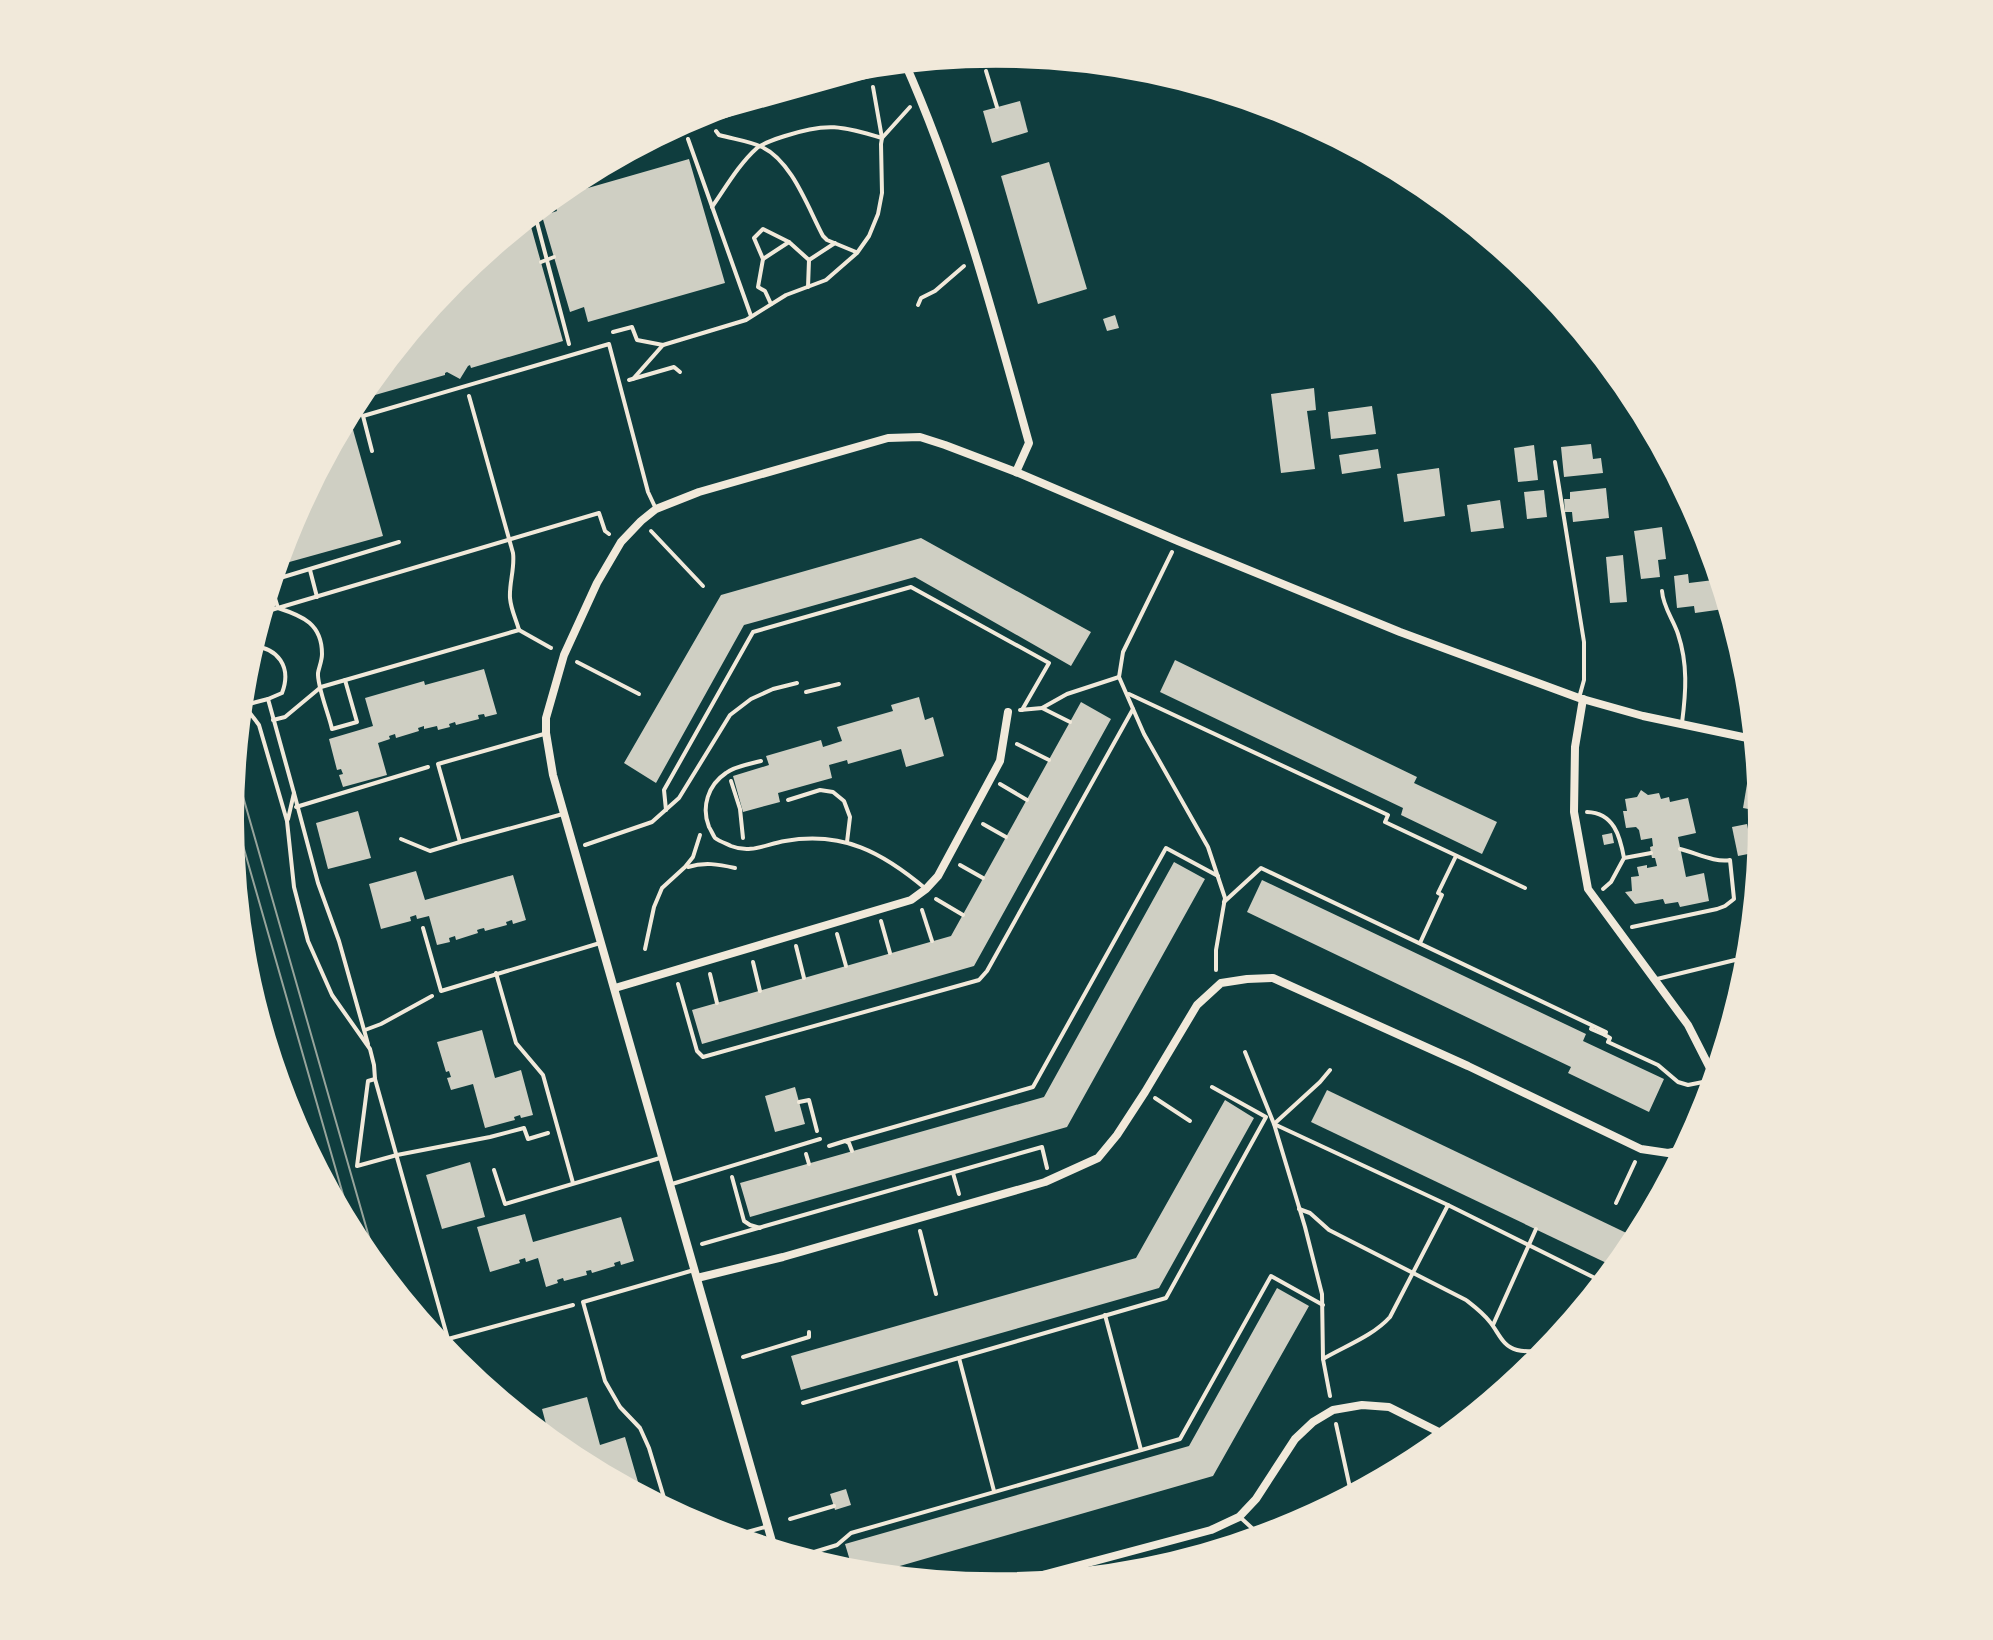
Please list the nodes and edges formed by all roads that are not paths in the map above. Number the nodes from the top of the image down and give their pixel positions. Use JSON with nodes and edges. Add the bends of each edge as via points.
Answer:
{"nodes":[{"id":1,"x":908,"y":71,"type":"edge"},
{"id":2,"x":372,"y":451,"type":"dead end"},
{"id":3,"x":1555,"y":462,"type":"dead end"},
{"id":4,"x":1016,"y":472,"type":"junction"},
{"id":5,"x":656,"y":509,"type":"junction"},
{"id":6,"x":1662,"y":591,"type":"dead end"},
{"id":7,"x":839,"y":684,"type":"dead end"},
{"id":8,"x":806,"y":692,"type":"dead end"},
{"id":9,"x":1581,"y":698,"type":"junction"},
{"id":10,"x":1008,"y":712,"type":"road end"},
{"id":11,"x":1682,"y":723,"type":"junction"},
{"id":12,"x":546,"y":733,"type":"junction"},
{"id":13,"x":1746,"y":737,"type":"edge"},
{"id":14,"x":761,"y":761,"type":"dead end"},
{"id":15,"x":788,"y":800,"type":"dead end"},
{"id":16,"x":565,"y":814,"type":"junction"},
{"id":17,"x":401,"y":839,"type":"dead end"},
{"id":18,"x":460,"y":842,"type":"junction"},
{"id":19,"x":847,"y":842,"type":"junction"},
{"id":20,"x":926,"y":889,"type":"junction"},
{"id":21,"x":423,"y":928,"type":"dead end"},
{"id":22,"x":602,"y":942,"type":"junction"},
{"id":23,"x":1735,"y":960,"type":"dead end"},
{"id":24,"x":496,"y":973,"type":"junction"},
{"id":25,"x":1655,"y":979,"type":"junction"},
{"id":26,"x":615,"y":988,"type":"junction"},
{"id":27,"x":1709,"y":1066,"type":"edge"},
{"id":28,"x":820,"y":1139,"type":"dead end"},
{"id":29,"x":1674,"y":1152,"type":"edge"},
{"id":30,"x":662,"y":1158,"type":"junction"},
{"id":31,"x":494,"y":1170,"type":"dead end"},
{"id":32,"x":573,"y":1183,"type":"junction"},
{"id":33,"x":670,"y":1184,"type":"junction"},
{"id":34,"x":696,"y":1274,"type":"junction"},
{"id":35,"x":1437,"y":1431,"type":"edge"},
{"id":36,"x":664,"y":1496,"type":"edge"},
{"id":37,"x":1239,"y":1517,"type":"junction"},
{"id":38,"x":768,"y":1526,"type":"junction"},
{"id":39,"x":1253,"y":1529,"type":"edge"},
{"id":40,"x":748,"y":1532,"type":"edge"},
{"id":41,"x":772,"y":1539,"type":"edge"},
{"id":42,"x":1057,"y":1571,"type":"edge"}],
"edges":[{"from":1,"to":4,"type":"street","via":[[946,163],[1029,443]]},
{"from":2,"to":5,"type":"lane","via":[[363,416],[609,344]]},
{"from":3,"to":9,"type":"lane","via":[[1584,642]]},
{"from":4,"to":5,"type":"street","via":[[920,437],[888,438]]},
{"from":4,"to":9,"type":"street","via":[[1400,632]]},
{"from":5,"to":12,"type":"street","via":[[621,542],[597,583],[564,655]]},
{"from":6,"to":11,"type":"lane","via":[[1685,659]]},
{"from":7,"to":8,"type":"lane"},
{"from":9,"to":11,"type":"street"},
{"from":9,"to":25,"type":"street","via":[[1574,812],[1588,889]]},
{"from":10,"to":20,"type":"street","via":[[1000,761]]},
{"from":11,"to":13,"type":"street"},
{"from":12,"to":16,"type":"street"},
{"from":12,"to":18,"type":"lane","via":[[438,764]]},
{"from":14,"to":19,"type":"lane","via":[[728,771],[717,781],[707,798],[705,817],[714,837],[745,851],[807,838]]},
{"from":15,"to":19,"type":"lane","via":[[820,790],[833,792],[844,801],[850,817]]},
{"from":16,"to":18,"type":"lane"},
{"from":16,"to":22,"type":"street"},
{"from":17,"to":18,"type":"lane","via":[[430,851]]},
{"from":19,"to":20,"type":"lane","via":[[876,853]]},
{"from":20,"to":26,"type":"street","via":[[911,900]]},
{"from":21,"to":24,"type":"lane","via":[[441,991]]},
{"from":22,"to":24,"type":"lane"},
{"from":22,"to":26,"type":"street"},
{"from":23,"to":25,"type":"lane"},
{"from":24,"to":32,"type":"lane","via":[[516,1043],[543,1075]]},
{"from":25,"to":27,"type":"street"},
{"from":26,"to":30,"type":"street"},
{"from":28,"to":33,"type":"lane"},
{"from":29,"to":34,"type":"street","via":[[1641,1149],[1273,978],[1247,979],[1221,983],[1197,1005],[1098,1158],[1050,1180],[917,1219],[783,1257]]},
{"from":30,"to":32,"type":"lane"},
{"from":30,"to":33,"type":"street"},
{"from":31,"to":32,"type":"lane","via":[[505,1204]]},
{"from":33,"to":34,"type":"street"},
{"from":34,"to":36,"type":"lane","via":[[583,1302],[605,1381],[640,1428]]},
{"from":34,"to":38,"type":"street"},
{"from":35,"to":37,"type":"street","via":[[1389,1407],[1333,1410],[1295,1439]]},
{"from":37,"to":39,"type":"lane"},
{"from":37,"to":42,"type":"street","via":[[1211,1530]]},
{"from":38,"to":40,"type":"lane"},
{"from":38,"to":41,"type":"street"}]}
